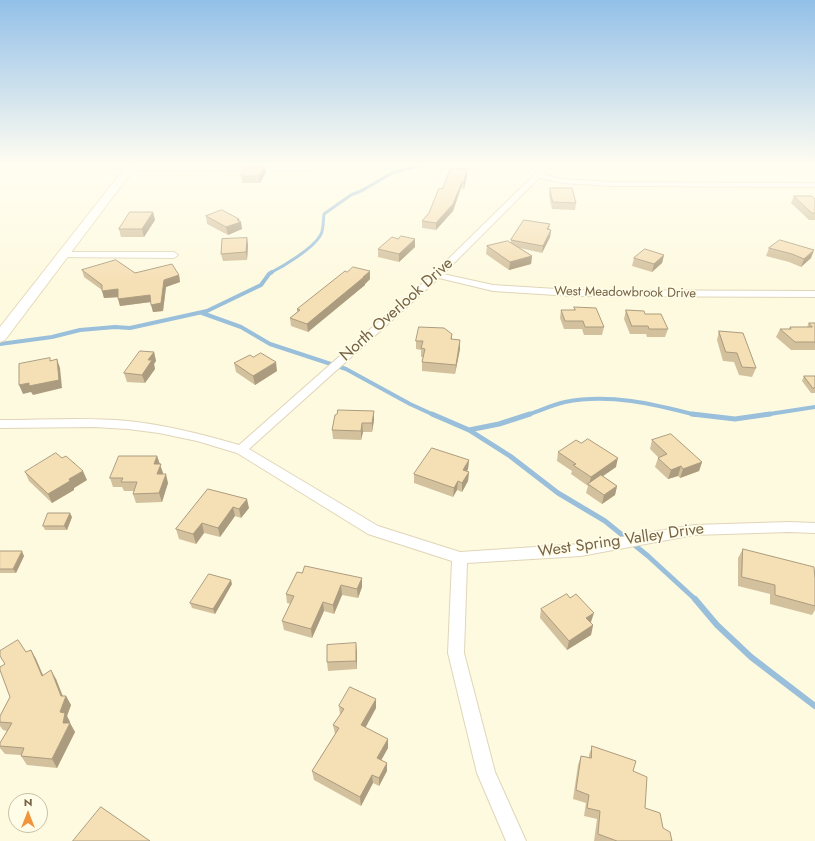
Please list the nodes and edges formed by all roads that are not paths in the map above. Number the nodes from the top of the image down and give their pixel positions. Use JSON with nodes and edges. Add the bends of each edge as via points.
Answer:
{"nodes":[{"id":1,"x":102,"y":204,"type":"edge"},
{"id":2,"x":508,"y":204,"type":"edge"},
{"id":3,"x":63,"y":255,"type":"junction"},
{"id":4,"x":174,"y":255,"type":"dead end"},
{"id":5,"x":437,"y":275,"type":"junction"},
{"id":6,"x":815,"y":294,"type":"edge"},
{"id":7,"x":0,"y":337,"type":"edge"},
{"id":8,"x":0,"y":424,"type":"edge"},
{"id":9,"x":241,"y":450,"type":"junction"},
{"id":10,"x":815,"y":528,"type":"edge"},
{"id":11,"x":460,"y":558,"type":"junction"},
{"id":12,"x":516,"y":841,"type":"edge"}],
"edges":[{"from":1,"to":3,"type":"street"},
{"from":2,"to":5,"type":"street","name":"North Overlook Drive"},
{"from":3,"to":4,"type":"street"},
{"from":3,"to":7,"type":"street"},
{"from":5,"to":6,"type":"street","name":"West Meadowbrook Drive","via":[[493,288],[565,293]]},
{"from":5,"to":9,"type":"street","name":"North Overlook Drive"},
{"from":8,"to":9,"type":"street","name":"West Spring Valley Drive","via":[[128,425],[198,437]]},
{"from":9,"to":11,"type":"street","name":"West Spring Valley Drive","via":[[373,530]]},
{"from":10,"to":11,"type":"street","name":"West Spring Valley Drive","via":[[694,530],[581,550]]},
{"from":11,"to":12,"type":"street","via":[[456,653],[486,773]]}]}
